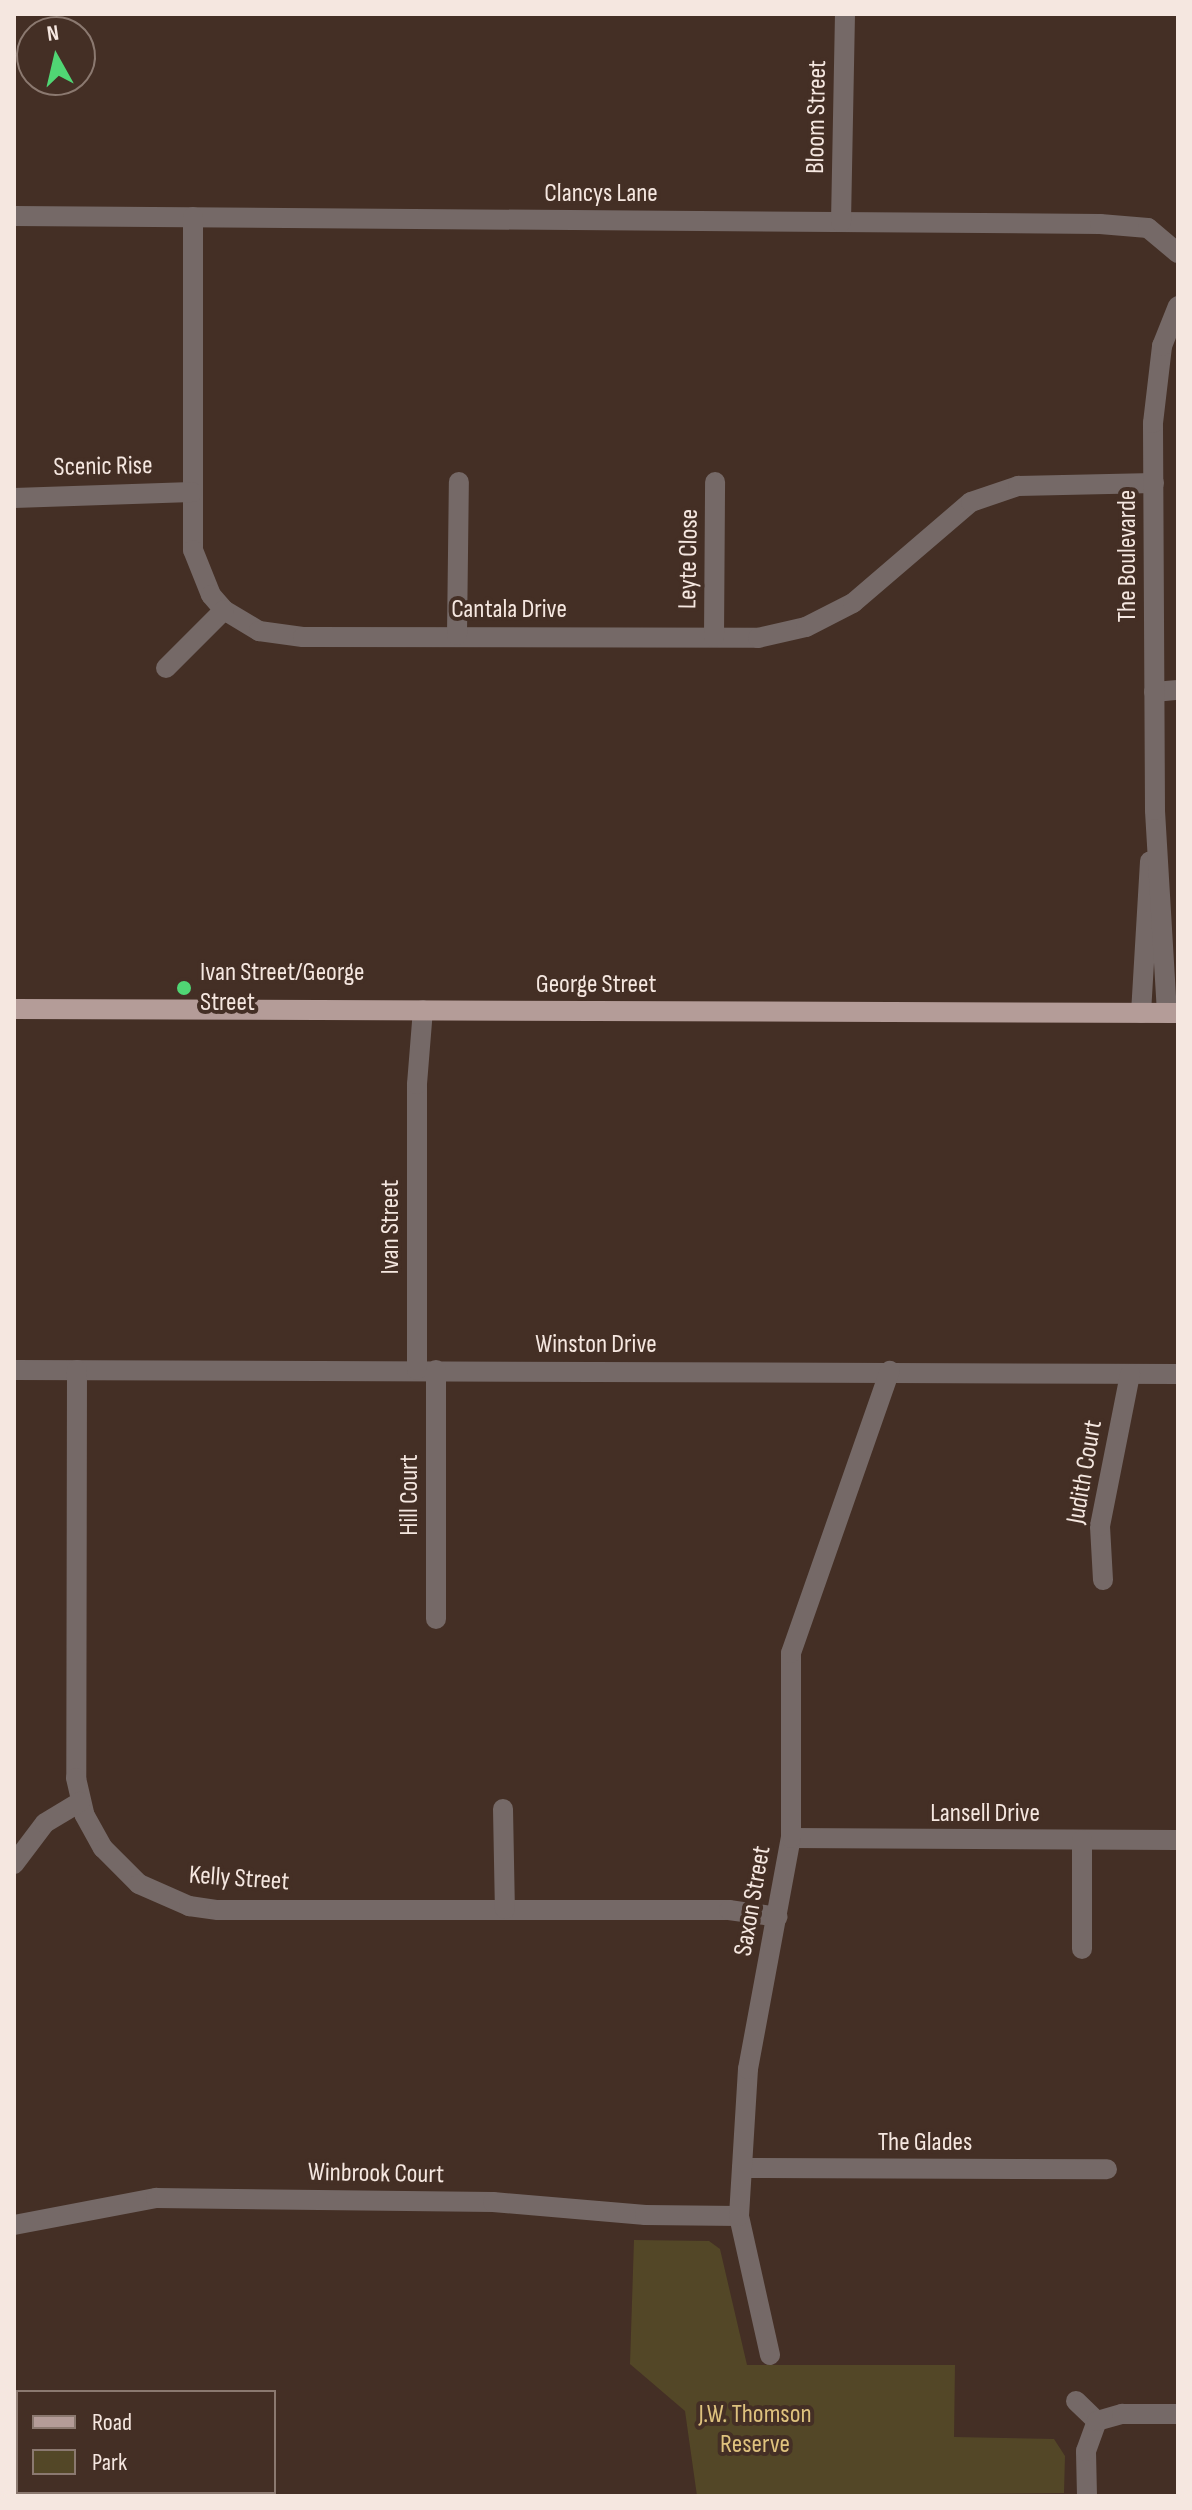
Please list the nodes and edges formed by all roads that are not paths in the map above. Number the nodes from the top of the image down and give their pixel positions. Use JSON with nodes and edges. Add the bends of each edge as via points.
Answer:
{"nodes":[{"id":1,"x":845,"y":14,"type":"edge"},
{"id":2,"x":14,"y":216,"type":"edge"},
{"id":3,"x":193,"y":217,"type":"junction"},
{"id":4,"x":841,"y":222,"type":"junction"},
{"id":5,"x":1178,"y":253,"type":"edge"},
{"id":6,"x":1178,"y":306,"type":"edge"},
{"id":7,"x":459,"y":482,"type":"dead end"},
{"id":8,"x":715,"y":482,"type":"dead end"},
{"id":9,"x":1154,"y":483,"type":"junction"},
{"id":10,"x":192,"y":492,"type":"junction"},
{"id":11,"x":14,"y":498,"type":"edge"},
{"id":12,"x":224,"y":610,"type":"junction"},
{"id":13,"x":457,"y":635,"type":"junction"},
{"id":14,"x":714,"y":637,"type":"junction"},
{"id":15,"x":166,"y":668,"type":"dead end"},
{"id":16,"x":1178,"y":690,"type":"edge"},
{"id":17,"x":1154,"y":692,"type":"junction"},
{"id":18,"x":1155,"y":810,"type":"junction"},
{"id":19,"x":14,"y":1009,"type":"edge"},
{"id":20,"x":416,"y":1010,"type":"junction"},
{"id":21,"x":1141,"y":1013,"type":"junction"},
{"id":22,"x":1172,"y":1013,"type":"edge"},
{"id":23,"x":14,"y":1370,"type":"edge"},
{"id":24,"x":77,"y":1370,"type":"junction"},
{"id":25,"x":427,"y":1370,"type":"junction"},
{"id":26,"x":890,"y":1371,"type":"junction"},
{"id":27,"x":1130,"y":1374,"type":"junction"},
{"id":28,"x":1178,"y":1374,"type":"edge"},
{"id":29,"x":1103,"y":1580,"type":"dead end"},
{"id":30,"x":436,"y":1619,"type":"dead end"},
{"id":31,"x":80,"y":1802,"type":"junction"},
{"id":32,"x":503,"y":1809,"type":"dead end"},
{"id":33,"x":791,"y":1838,"type":"junction"},
{"id":34,"x":1082,"y":1840,"type":"junction"},
{"id":35,"x":1178,"y":1840,"type":"edge"},
{"id":36,"x":14,"y":1864,"type":"edge"},
{"id":37,"x":505,"y":1909,"type":"junction"},
{"id":38,"x":778,"y":1917,"type":"junction"},
{"id":39,"x":1082,"y":1949,"type":"dead end"},
{"id":40,"x":742,"y":2168,"type":"junction"},
{"id":41,"x":1107,"y":2169,"type":"dead end"},
{"id":42,"x":739,"y":2216,"type":"junction"},
{"id":43,"x":14,"y":2225,"type":"edge"},
{"id":44,"x":770,"y":2355,"type":"dead end"},
{"id":45,"x":1076,"y":2401,"type":"dead end"},
{"id":46,"x":1178,"y":2414,"type":"edge"},
{"id":47,"x":1097,"y":2421,"type":"junction"},
{"id":48,"x":1087,"y":2496,"type":"edge"}],
"edges":[{"from":1,"to":4,"type":"street","name":"Bloom Street"},
{"from":2,"to":3,"type":"street","name":"Clancys Lane"},
{"from":3,"to":4,"type":"street","name":"Clancys Lane"},
{"from":3,"to":10,"type":"street","name":"Cantala Drive"},
{"from":4,"to":5,"type":"street","name":"Clancys Lane","via":[[1133,225],[1162,235]]},
{"from":6,"to":9,"type":"street","name":"The Boulevarde","via":[[1162,346],[1153,423]]},
{"from":7,"to":13,"type":"street"},
{"from":8,"to":14,"type":"street","name":"Leyte Close"},
{"from":9,"to":14,"type":"street","name":"Cantala Drive","via":[[1018,486],[971,502],[893,571],[830,617],[758,638]]},
{"from":9,"to":17,"type":"street","name":"The Boulevarde"},
{"from":10,"to":11,"type":"street","name":"Scenic Rise"},
{"from":10,"to":12,"type":"street","name":"Cantala Drive","via":[[196,561]]},
{"from":12,"to":13,"type":"street","name":"Cantala Drive","via":[[259,631],[280,635]]},
{"from":12,"to":15,"type":"street"},
{"from":13,"to":14,"type":"street","name":"Cantala Drive"},
{"from":16,"to":17,"type":"street"},
{"from":17,"to":18,"type":"street","name":"The Boulevarde"},
{"from":18,"to":21,"type":"street","name":"The Boulevarde"},
{"from":18,"to":22,"type":"street","name":"The Boulevarde"},
{"from":19,"to":20,"type":"main road","name":"George Street"},
{"from":20,"to":21,"type":"main road","name":"George Street"},
{"from":20,"to":25,"type":"street","name":"Ivan Street"},
{"from":21,"to":22,"type":"main road","name":"George Street"},
{"from":23,"to":24,"type":"street","name":"Winston Drive"},
{"from":24,"to":25,"type":"street","name":"Winston Drive"},
{"from":24,"to":31,"type":"street","name":"Kelly Street","via":[[75,1754]]},
{"from":25,"to":26,"type":"street","name":"Winston Drive"},
{"from":25,"to":30,"type":"street","name":"Hill Court"},
{"from":26,"to":27,"type":"street","name":"Winston Drive"},
{"from":26,"to":33,"type":"street","name":"Saxon Street","via":[[791,1653]]},
{"from":27,"to":28,"type":"street","name":"Winston Drive"},
{"from":27,"to":29,"type":"street","name":"Judith Court","via":[[1100,1526]]},
{"from":31,"to":36,"type":"street","via":[[45,1823]]},
{"from":31,"to":37,"type":"street","name":"Kelly Street","via":[[119,1868],[161,1897],[189,1906]]},
{"from":32,"to":37,"type":"street"},
{"from":33,"to":34,"type":"street","name":"Lansell Drive"},
{"from":33,"to":38,"type":"street","name":"Saxon Street"},
{"from":34,"to":35,"type":"street","name":"Lansell Drive"},
{"from":34,"to":39,"type":"street"},
{"from":37,"to":38,"type":"street","name":"Kelly Street","via":[[729,1910]]},
{"from":38,"to":40,"type":"street","name":"Saxon Street","via":[[748,2069]]},
{"from":40,"to":41,"type":"street","name":"The Glades"},
{"from":40,"to":42,"type":"street","name":"Saxon Street"},
{"from":42,"to":43,"type":"street","name":"Winbrook Court","via":[[645,2215],[493,2202],[156,2198]]},
{"from":42,"to":44,"type":"street","name":"Saxon Street"},
{"from":45,"to":47,"type":"street"},
{"from":46,"to":47,"type":"street","via":[[1122,2414]]},
{"from":47,"to":48,"type":"street","via":[[1089,2435]]}]}
